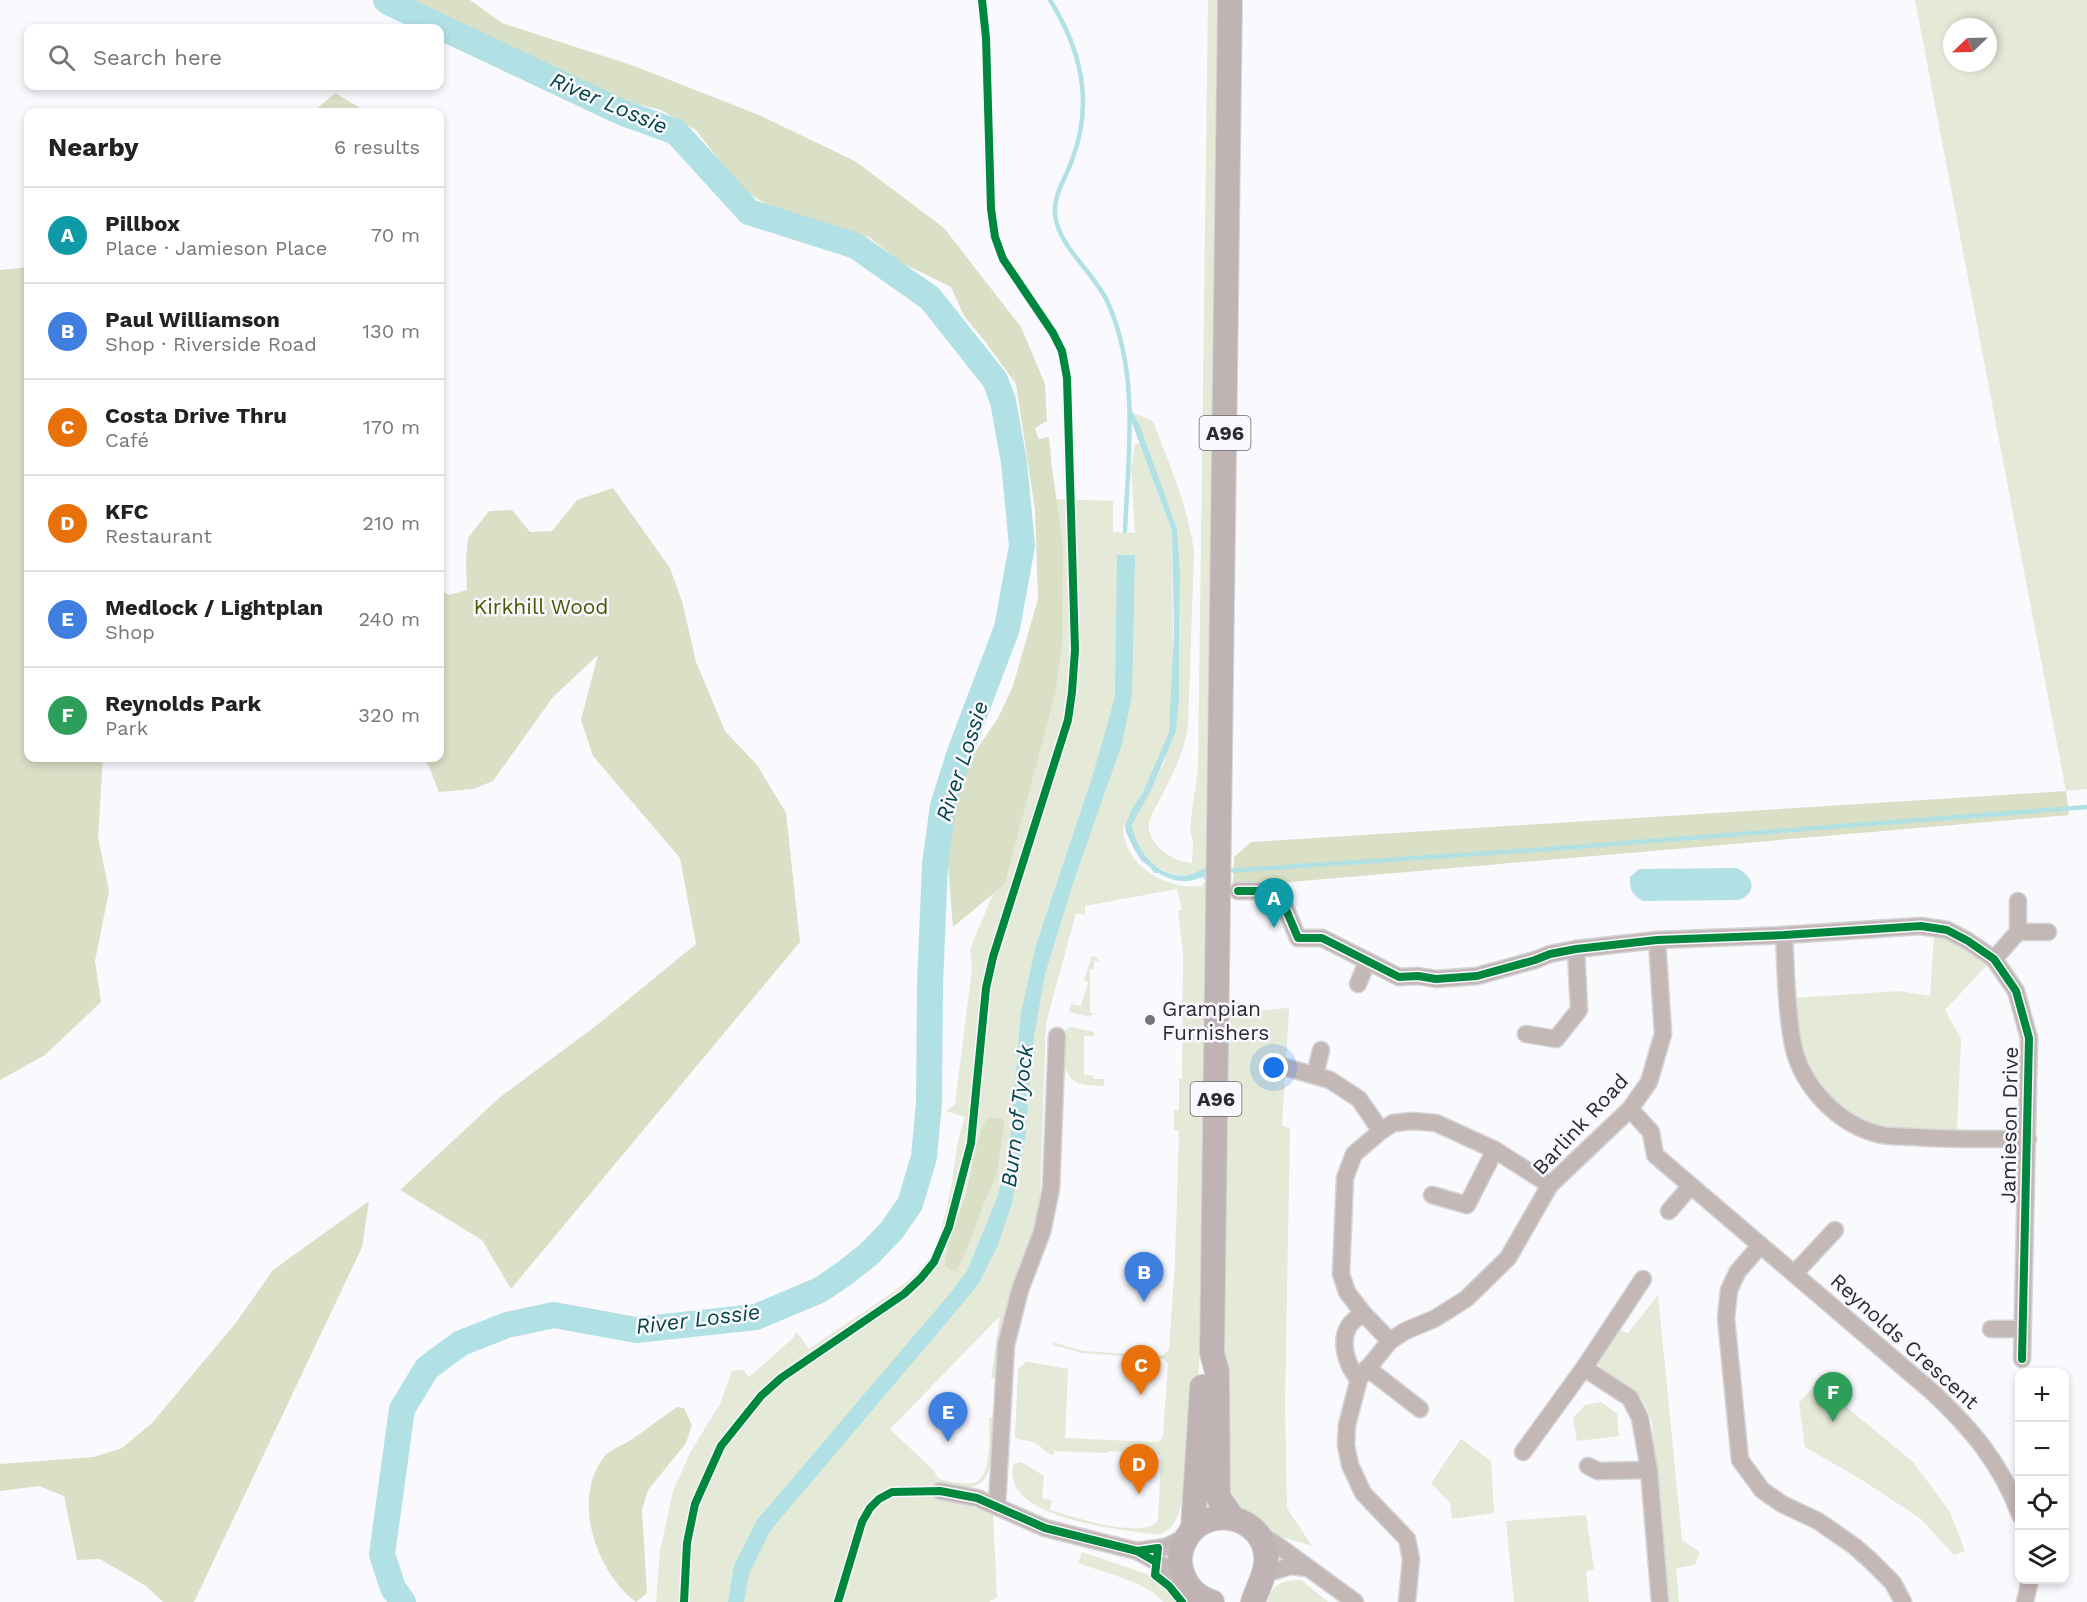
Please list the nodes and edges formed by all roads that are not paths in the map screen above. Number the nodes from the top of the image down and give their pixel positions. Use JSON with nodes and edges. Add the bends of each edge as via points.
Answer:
{"nodes":[{"id":1,"x":1230,"y":0,"type":"edge"},
{"id":2,"x":1226,"y":879,"type":"junction"},
{"id":3,"x":2018,"y":902,"type":"dead end"},
{"id":4,"x":2018,"y":932,"type":"junction"},
{"id":5,"x":2048,"y":932,"type":"dead end"},
{"id":6,"x":1784,"y":935,"type":"junction"},
{"id":7,"x":1657,"y":940,"type":"junction"},
{"id":8,"x":1576,"y":949,"type":"junction"},
{"id":9,"x":1994,"y":959,"type":"junction"},
{"id":10,"x":1367,"y":962,"type":"junction"},
{"id":11,"x":1358,"y":984,"type":"dead end"},
{"id":12,"x":1526,"y":1034,"type":"dead end"},
{"id":13,"x":1057,"y":1036,"type":"dead end"},
{"id":14,"x":1321,"y":1050,"type":"dead end"},
{"id":15,"x":1285,"y":1067,"type":"dead end"},
{"id":16,"x":1315,"y":1075,"type":"junction"},
{"id":17,"x":1630,"y":1109,"type":"junction"},
{"id":18,"x":1380,"y":1131,"type":"junction"},
{"id":19,"x":2028,"y":1139,"type":"junction"},
{"id":20,"x":1495,"y":1150,"type":"junction"},
{"id":21,"x":1550,"y":1185,"type":"junction"},
{"id":22,"x":1690,"y":1187,"type":"junction"},
{"id":23,"x":1432,"y":1195,"type":"dead end"},
{"id":24,"x":1668,"y":1211,"type":"dead end"},
{"id":25,"x":1835,"y":1230,"type":"dead end"},
{"id":26,"x":1760,"y":1246,"type":"junction"},
{"id":27,"x":1794,"y":1274,"type":"junction"},
{"id":28,"x":1643,"y":1279,"type":"dead end"},
{"id":29,"x":1363,"y":1314,"type":"junction"},
{"id":30,"x":1991,"y":1329,"type":"dead end"},
{"id":31,"x":2022,"y":1329,"type":"junction"},
{"id":32,"x":1389,"y":1341,"type":"junction"},
{"id":33,"x":1212,"y":1353,"type":"junction"},
{"id":34,"x":2022,"y":1359,"type":"dead end"},
{"id":35,"x":1584,"y":1368,"type":"junction"},
{"id":36,"x":1363,"y":1373,"type":"junction"},
{"id":37,"x":1419,"y":1409,"type":"dead end"},
{"id":38,"x":1523,"y":1452,"type":"dead end"},
{"id":39,"x":1588,"y":1466,"type":"dead end"},
{"id":40,"x":1649,"y":1470,"type":"junction"},
{"id":41,"x":940,"y":1491,"type":"dead end"},
{"id":42,"x":997,"y":1505,"type":"junction"},
{"id":43,"x":2015,"y":1506,"type":"edge"},
{"id":44,"x":1232,"y":1517,"type":"junction"},
{"id":45,"x":1190,"y":1533,"type":"junction"},
{"id":46,"x":1257,"y":1533,"type":"junction"},
{"id":47,"x":1137,"y":1551,"type":"junction"},
{"id":48,"x":1308,"y":1568,"type":"junction"},
{"id":49,"x":1186,"y":1583,"type":"junction"},
{"id":50,"x":2029,"y":1584,"type":"edge"},
{"id":51,"x":1258,"y":1588,"type":"edge"},
{"id":52,"x":1212,"y":1602,"type":"edge"},
{"id":53,"x":1234,"y":1602,"type":"edge"},
{"id":54,"x":1355,"y":1602,"type":"edge"},
{"id":55,"x":1407,"y":1602,"type":"edge"},
{"id":56,"x":1660,"y":1602,"type":"edge"},
{"id":57,"x":1904,"y":1602,"type":"edge"},
{"id":58,"x":2025,"y":1602,"type":"edge"}],
"edges":[{"from":1,"to":2,"type":"highway","number":"A96"},
{"from":2,"to":10,"type":"street","name":"Jamieson Drive","via":[[1279,893],[1298,938],[1322,938]]},
{"from":2,"to":33,"type":"highway","number":"A96"},
{"from":3,"to":4,"type":"street"},
{"from":4,"to":5,"type":"street"},
{"from":4,"to":9,"type":"street"},
{"from":6,"to":7,"type":"street","name":"Jamieson Drive"},
{"from":6,"to":9,"type":"street","name":"Jamieson Drive","via":[[1921,926],[1947,930]]},
{"from":6,"to":19,"type":"street","via":[[1794,1047],[1811,1089],[1831,1108],[1849,1121],[1880,1134],[1950,1140]]},
{"from":7,"to":8,"type":"street","name":"Jamieson Drive"},
{"from":7,"to":17,"type":"street","name":"Barlink Road","via":[[1663,1034],[1649,1082]]},
{"from":8,"to":10,"type":"street","name":"Jamieson Drive","via":[[1477,976],[1436,979],[1399,977]]},
{"from":8,"to":12,"type":"street","via":[[1579,1010],[1556,1039]]},
{"from":9,"to":19,"type":"street","name":"Jamieson Drive","via":[[2016,991],[2030,1038]]},
{"from":10,"to":11,"type":"street"},
{"from":13,"to":42,"type":"street","via":[[1051,1189],[1042,1232],[1020,1290],[1006,1345]]},
{"from":14,"to":16,"type":"street"},
{"from":15,"to":16,"type":"street"},
{"from":16,"to":18,"type":"street","via":[[1330,1080],[1359,1100]]},
{"from":17,"to":21,"type":"street","name":"Barlink Road"},
{"from":17,"to":22,"type":"street","name":"Reynolds Crescent","via":[[1651,1132],[1655,1155]]},
{"from":18,"to":20,"type":"street","via":[[1393,1123],[1436,1123]]},
{"from":18,"to":29,"type":"street","via":[[1354,1154],[1345,1178],[1341,1274],[1347,1292]]},
{"from":19,"to":31,"type":"street","name":"Jamieson Drive"},
{"from":20,"to":21,"type":"street"},
{"from":20,"to":23,"type":"street","via":[[1467,1205]]},
{"from":21,"to":32,"type":"street","name":"Barlink Road","via":[[1508,1258],[1466,1299]]},
{"from":22,"to":24,"type":"street"},
{"from":22,"to":26,"type":"street","name":"Reynolds Crescent"},
{"from":25,"to":27,"type":"street"},
{"from":26,"to":27,"type":"street","name":"Reynolds Crescent"},
{"from":26,"to":57,"type":"street","via":[[1738,1270],[1729,1290],[1726,1318],[1740,1460],[1762,1490],[1818,1521],[1862,1553],[1893,1583]]},
{"from":27,"to":43,"type":"street","name":"Reynolds Crescent","via":[[1961,1419],[1997,1466]]},
{"from":28,"to":35,"type":"street"},
{"from":29,"to":32,"type":"street"},
{"from":29,"to":36,"type":"street","via":[[1349,1325],[1344,1347],[1351,1372]]},
{"from":30,"to":31,"type":"street"},
{"from":31,"to":34,"type":"street","name":"Jamieson Drive"},
{"from":32,"to":36,"type":"street","name":"Barlink Road"},
{"from":33,"to":44,"type":"highway","number":"A96","via":[[1217,1372],[1218,1497]]},
{"from":33,"to":45,"type":"highway","number":"A96","via":[[1203,1378]]},
{"from":35,"to":38,"type":"street"},
{"from":35,"to":40,"type":"street","via":[[1630,1398],[1640,1418]]},
{"from":36,"to":37,"type":"street"},
{"from":36,"to":55,"type":"street","name":"Barlink Road","via":[[1347,1425],[1350,1466],[1364,1493],[1407,1539],[1411,1559]]},
{"from":39,"to":40,"type":"street","via":[[1598,1471]]},
{"from":40,"to":56,"type":"street"},
{"from":41,"to":42,"type":"street"},
{"from":42,"to":47,"type":"street","via":[[1045,1528]]},
{"from":44,"to":45,"type":"highway","via":[[1202,1522]]},
{"from":44,"to":46,"type":"highway","number":"A96"},
{"from":45,"to":47,"type":"street","via":[[1166,1547]]},
{"from":45,"to":49,"type":"highway","number":"A96","via":[[1181,1548],[1180,1560]]},
{"from":46,"to":48,"type":"street"},
{"from":46,"to":51,"type":"highway","via":[[1267,1560]]},
{"from":47,"to":49,"type":"street"},
{"from":48,"to":51,"type":"street","via":[[1291,1566]]},
{"from":48,"to":54,"type":"street"},
{"from":49,"to":52,"type":"highway"},
{"from":50,"to":58,"type":"street"},
{"from":51,"to":53,"type":"highway"}]}
